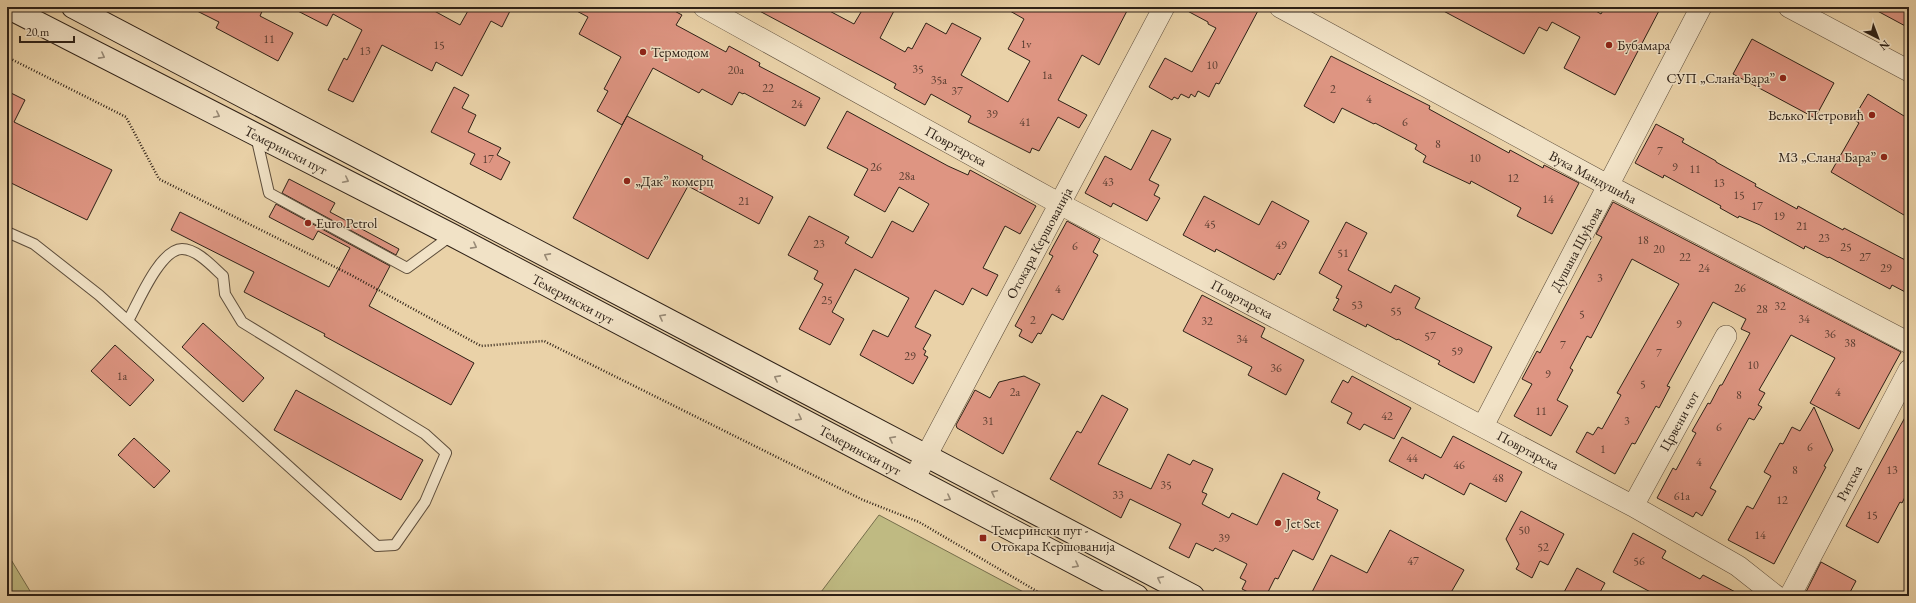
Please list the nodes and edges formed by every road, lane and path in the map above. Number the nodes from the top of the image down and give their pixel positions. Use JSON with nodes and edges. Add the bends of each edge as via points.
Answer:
{"nodes":[{"id":1,"x":7,"y":7,"type":"edge"},
{"id":2,"x":73,"y":7,"type":"edge"},
{"id":3,"x":704,"y":7,"type":"edge"},
{"id":4,"x":1164,"y":7,"type":"edge"},
{"id":5,"x":1280,"y":7,"type":"edge"},
{"id":6,"x":1701,"y":7,"type":"edge"},
{"id":7,"x":1789,"y":7,"type":"edge"},
{"id":8,"x":7,"y":57,"type":"edge"},
{"id":9,"x":1909,"y":71,"type":"edge"},
{"id":10,"x":255,"y":134,"type":"junction"},
{"id":11,"x":1609,"y":186,"type":"junction"},
{"id":12,"x":1060,"y":204,"type":"junction"},
{"id":13,"x":7,"y":232,"type":"edge"},
{"id":14,"x":452,"y":235,"type":"junction"},
{"id":15,"x":128,"y":321,"type":"junction"},
{"id":16,"x":1726,"y":336,"type":"dead end"},
{"id":17,"x":1909,"y":343,"type":"edge"},
{"id":18,"x":1909,"y":370,"type":"edge"},
{"id":19,"x":1483,"y":426,"type":"junction"},
{"id":20,"x":926,"y":457,"type":"junction"},
{"id":21,"x":914,"y":479,"type":"junction"},
{"id":22,"x":1633,"y":506,"type":"junction"},
{"id":23,"x":1045,"y":596,"type":"edge"},
{"id":24,"x":1137,"y":596,"type":"edge"},
{"id":25,"x":1193,"y":596,"type":"edge"},
{"id":26,"x":1776,"y":596,"type":"edge"},
{"id":27,"x":1790,"y":596,"type":"edge"}],
"edges":[{"from":1,"to":10,"type":"main road","name":"Темерински пут","one_way":true},
{"from":20,"to":2,"type":"main road","name":"Темерински пут","one_way":true},
{"from":3,"to":12,"type":"street","name":"Повртарска"},
{"from":4,"to":12,"type":"street","name":"Отокара Кершованија"},
{"from":5,"to":11,"type":"street","name":"Вука Мандушића"},
{"from":6,"to":11,"type":"street","name":"Душана Шућова"},
{"from":7,"to":9,"type":"street"},
{"from":8,"to":23,"type":"path","via":[[126,117],[159,180],[351,275],[481,346],[544,341],[863,500],[919,522]]},
{"from":10,"to":14,"type":"main road","name":"Темерински пут","one_way":true},
{"from":10,"to":14,"type":"lane","via":[[269,193],[407,268]]},
{"from":11,"to":17,"type":"street","name":"Вука Мандушића"},
{"from":11,"to":19,"type":"street","name":"Душана Шућова"},
{"from":12,"to":19,"type":"street","name":"Повртарска"},
{"from":12,"to":20,"type":"street","name":"Отокара Кершованија"},
{"from":13,"to":15,"type":"lane","via":[[34,244]]},
{"from":14,"to":21,"type":"main road","name":"Темерински пут","one_way":true},
{"from":15,"to":15,"type":"lane","via":[[377,546],[395,545],[425,502],[446,453],[425,434],[242,322],[225,294],[223,276],[203,257],[184,249],[175,250],[159,264]]},
{"from":16,"to":22,"type":"street","name":"Црвени чот"},
{"from":18,"to":27,"type":"street","name":"Ритска"},
{"from":19,"to":22,"type":"street","name":"Повртарска"},
{"from":20,"to":21,"type":"street","name":"Отокара Кершованија"},
{"from":25,"to":20,"type":"main road","name":"Темерински пут","one_way":true},
{"from":21,"to":24,"type":"main road","name":"Темерински пут","one_way":true},
{"from":22,"to":26,"type":"street","name":"Повртарска","via":[[1738,566]]}]}
